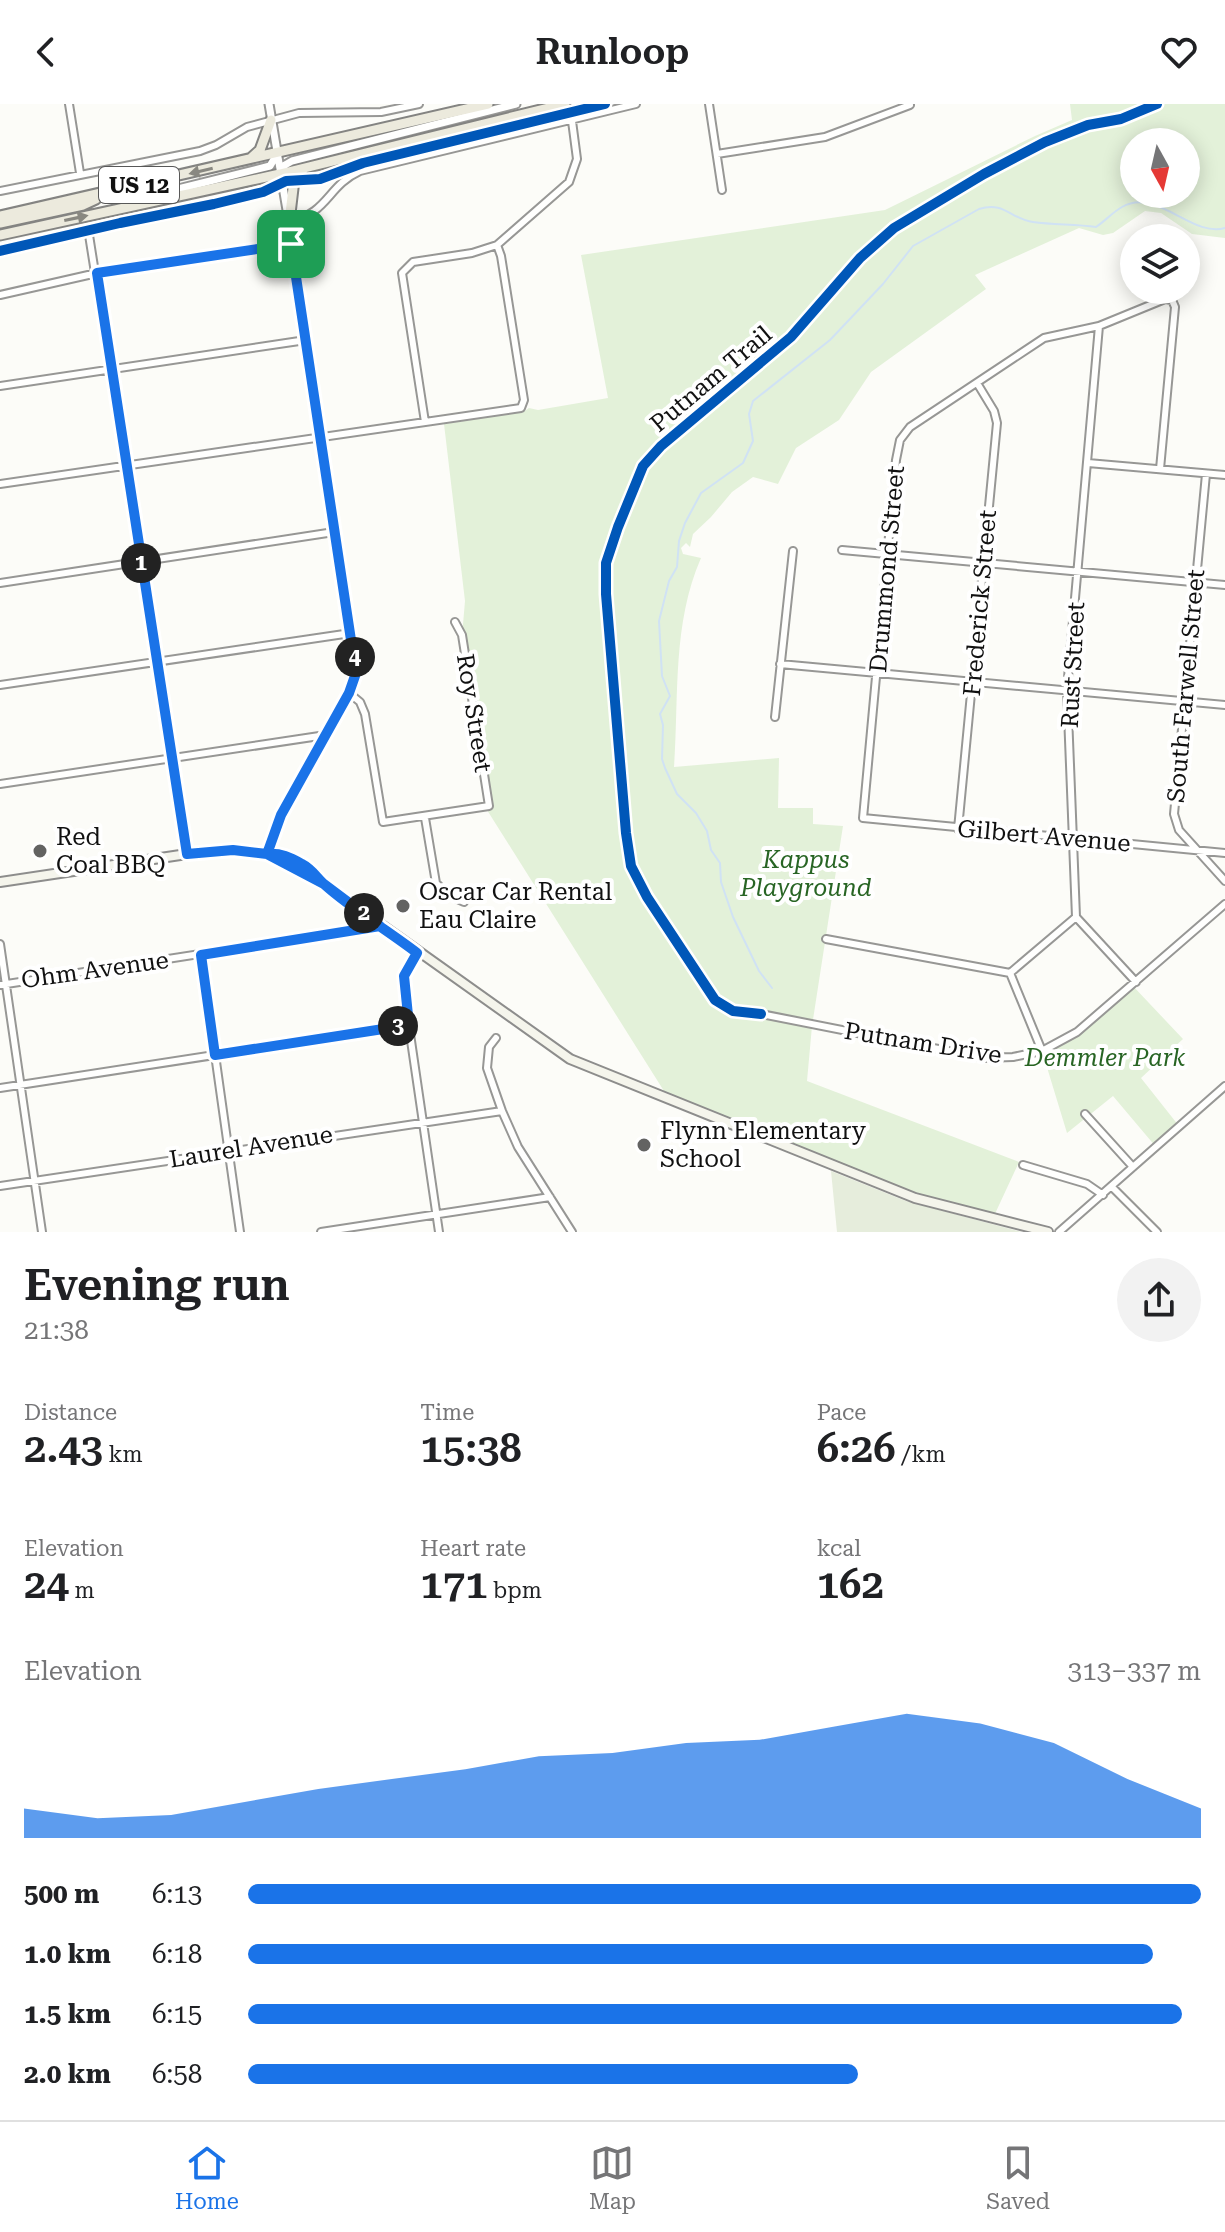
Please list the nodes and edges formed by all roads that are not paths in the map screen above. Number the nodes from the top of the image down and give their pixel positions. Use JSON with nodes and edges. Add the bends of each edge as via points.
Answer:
{"nodes":[{"id":1,"x":69,"y":104,"type":"edge"},
{"id":2,"x":269,"y":104,"type":"edge"},
{"id":3,"x":419,"y":104,"type":"edge"},
{"id":4,"x":488,"y":104,"type":"edge"},
{"id":5,"x":516,"y":104,"type":"edge"},
{"id":6,"x":565,"y":104,"type":"edge"},
{"id":7,"x":636,"y":104,"type":"edge"},
{"id":8,"x":709,"y":104,"type":"edge"},
{"id":9,"x":910,"y":105,"type":"edge"},
{"id":10,"x":271,"y":120,"type":"junction"},
{"id":11,"x":572,"y":121,"type":"junction"},
{"id":12,"x":277,"y":154,"type":"junction"},
{"id":13,"x":717,"y":154,"type":"junction"},
{"id":14,"x":241,"y":162,"type":"junction"},
{"id":15,"x":315,"y":165,"type":"junction"},
{"id":16,"x":80,"y":173,"type":"junction"},
{"id":17,"x":280,"y":174,"type":"junction"},
{"id":18,"x":722,"y":190,"type":"dead end"},
{"id":19,"x":0,"y":191,"type":"edge"},
{"id":20,"x":109,"y":192,"type":"junction"},
{"id":21,"x":140,"y":204,"type":"junction"},
{"id":22,"x":0,"y":216,"type":"edge"},
{"id":23,"x":289,"y":222,"type":"junction"},
{"id":24,"x":0,"y":223,"type":"edge"},
{"id":25,"x":0,"y":235,"type":"edge"},
{"id":26,"x":89,"y":235,"type":"dead end"},
{"id":27,"x":291,"y":244,"type":"junction"},
{"id":28,"x":497,"y":245,"type":"junction"},
{"id":29,"x":97,"y":273,"type":"junction"},
{"id":30,"x":0,"y":295,"type":"edge"},
{"id":31,"x":1099,"y":326,"type":"junction"},
{"id":32,"x":306,"y":340,"type":"junction"},
{"id":33,"x":110,"y":370,"type":"junction"},
{"id":34,"x":977,"y":383,"type":"junction"},
{"id":35,"x":0,"y":386,"type":"edge"},
{"id":36,"x":425,"y":422,"type":"junction"},
{"id":37,"x":321,"y":437,"type":"junction"},
{"id":38,"x":1088,"y":463,"type":"junction"},
{"id":39,"x":125,"y":465,"type":"junction"},
{"id":40,"x":1160,"y":469,"type":"junction"},
{"id":41,"x":1206,"y":474,"type":"junction"},
{"id":42,"x":1225,"y":475,"type":"edge"},
{"id":43,"x":0,"y":484,"type":"edge"},
{"id":44,"x":334,"y":532,"type":"junction"},
{"id":45,"x":842,"y":550,"type":"dead end"},
{"id":46,"x":793,"y":551,"type":"dead end"},
{"id":47,"x":888,"y":555,"type":"junction"},
{"id":48,"x":141,"y":561,"type":"junction"},
{"id":49,"x":983,"y":564,"type":"junction"},
{"id":50,"x":1078,"y":573,"type":"junction"},
{"id":51,"x":0,"y":583,"type":"edge"},
{"id":52,"x":1196,"y":583,"type":"junction"},
{"id":53,"x":1225,"y":585,"type":"edge"},
{"id":54,"x":455,"y":622,"type":"dead end"},
{"id":55,"x":351,"y":633,"type":"junction"},
{"id":56,"x":157,"y":662,"type":"junction"},
{"id":57,"x":780,"y":664,"type":"junction"},
{"id":58,"x":877,"y":673,"type":"junction"},
{"id":59,"x":972,"y":682,"type":"junction"},
{"id":60,"x":0,"y":685,"type":"edge"},
{"id":61,"x":1067,"y":689,"type":"junction"},
{"id":62,"x":349,"y":693,"type":"junction"},
{"id":63,"x":1184,"y":701,"type":"junction"},
{"id":64,"x":1225,"y":705,"type":"edge"},
{"id":65,"x":775,"y":717,"type":"dead end"},
{"id":66,"x":326,"y":735,"type":"junction"},
{"id":67,"x":172,"y":757,"type":"junction"},
{"id":68,"x":0,"y":784,"type":"edge"},
{"id":69,"x":425,"y":818,"type":"junction"},
{"id":70,"x":863,"y":818,"type":"joint"},
{"id":71,"x":958,"y":829,"type":"junction"},
{"id":72,"x":1074,"y":839,"type":"junction"},
{"id":73,"x":1196,"y":850,"type":"junction"},
{"id":74,"x":1225,"y":853,"type":"edge"},
{"id":75,"x":187,"y":854,"type":"junction"},
{"id":76,"x":267,"y":854,"type":"junction"},
{"id":77,"x":1225,"y":881,"type":"edge"},
{"id":78,"x":0,"y":882,"type":"edge"},
{"id":79,"x":464,"y":902,"type":"dead end"},
{"id":80,"x":1225,"y":904,"type":"edge"},
{"id":81,"x":1076,"y":917,"type":"junction"},
{"id":82,"x":380,"y":926,"type":"junction"},
{"id":83,"x":826,"y":939,"type":"dead end"},
{"id":84,"x":0,"y":944,"type":"edge"},
{"id":85,"x":417,"y":953,"type":"junction"},
{"id":86,"x":201,"y":955,"type":"junction"},
{"id":87,"x":1010,"y":973,"type":"junction"},
{"id":88,"x":1136,"y":982,"type":"junction"},
{"id":89,"x":3,"y":984,"type":"edge"},
{"id":90,"x":761,"y":1014,"type":"dead end"},
{"id":91,"x":409,"y":1025,"type":"junction"},
{"id":92,"x":496,"y":1038,"type":"dead end"},
{"id":93,"x":1042,"y":1051,"type":"junction"},
{"id":94,"x":215,"y":1055,"type":"junction"},
{"id":95,"x":21,"y":1085,"type":"junction"},
{"id":96,"x":1225,"y":1087,"type":"edge"},
{"id":97,"x":0,"y":1088,"type":"edge"},
{"id":98,"x":502,"y":1111,"type":"junction"},
{"id":99,"x":1085,"y":1114,"type":"dead end"},
{"id":100,"x":424,"y":1122,"type":"junction"},
{"id":101,"x":229,"y":1150,"type":"junction"},
{"id":102,"x":1023,"y":1165,"type":"dead end"},
{"id":103,"x":1133,"y":1167,"type":"junction"},
{"id":104,"x":35,"y":1180,"type":"junction"},
{"id":105,"x":0,"y":1186,"type":"edge"},
{"id":106,"x":1112,"y":1187,"type":"junction"},
{"id":107,"x":1103,"y":1195,"type":"junction"},
{"id":108,"x":550,"y":1197,"type":"junction"},
{"id":109,"x":437,"y":1215,"type":"junction"},
{"id":110,"x":42,"y":1232,"type":"edge"},
{"id":111,"x":240,"y":1232,"type":"edge"},
{"id":112,"x":321,"y":1232,"type":"edge"},
{"id":113,"x":439,"y":1232,"type":"edge"},
{"id":114,"x":572,"y":1232,"type":"edge"},
{"id":115,"x":1048,"y":1232,"type":"edge"},
{"id":116,"x":1059,"y":1232,"type":"edge"},
{"id":117,"x":1157,"y":1232,"type":"edge"}],
"edges":[{"from":1,"to":16,"type":"street"},
{"from":2,"to":10,"type":"street"},
{"from":3,"to":10,"type":"street"},
{"from":4,"to":12,"type":"main road","number":"US 12"},
{"from":5,"to":17,"type":"street","via":[[292,161]]},
{"from":6,"to":15,"type":"main road","number":"US 12"},
{"from":7,"to":11,"type":"street"},
{"from":8,"to":13,"type":"street"},
{"from":9,"to":13,"type":"street","via":[[825,137]]},
{"from":10,"to":12,"type":"street"},
{"from":10,"to":14,"type":"main road","via":[[260,150]]},
{"from":10,"to":16,"type":"street","via":[[200,151]]},
{"from":11,"to":23,"type":"street","via":[[360,171],[313,214]]},
{"from":11,"to":28,"type":"street","via":[[577,159],[569,182]]},
{"from":12,"to":14,"type":"main road","number":"US 12"},
{"from":12,"to":17,"type":"street"},
{"from":12,"to":21,"type":"street","via":[[270,166]]},
{"from":13,"to":18,"type":"street"},
{"from":14,"to":20,"type":"main road","number":"US 12","one_way":true},
{"from":15,"to":17,"type":"main road","number":"US 12"},
{"from":15,"to":23,"type":"main road","via":[[296,174]]},
{"from":16,"to":19,"type":"street"},
{"from":17,"to":21,"type":"main road","number":"US 12"},
{"from":17,"to":23,"type":"street"},
{"from":20,"to":22,"type":"main road","number":"US 12"},
{"from":20,"to":24,"type":"main road","via":[[83,205]]},
{"from":25,"to":21,"type":"main road","number":"US 12","one_way":true},
{"from":23,"to":27,"type":"street"},
{"from":26,"to":29,"type":"street"},
{"from":27,"to":29,"type":"street"},
{"from":27,"to":32,"type":"street"},
{"from":28,"to":36,"type":"street","via":[[404,268]]},
{"from":28,"to":36,"type":"street","via":[[523,407]]},
{"from":29,"to":30,"type":"street"},
{"from":29,"to":33,"type":"street"},
{"from":31,"to":34,"type":"street","name":"Drummond Street","via":[[1044,338]]},
{"from":31,"to":38,"type":"street","name":"Rust Street"},
{"from":31,"to":40,"type":"street","name":"Drummond Street","via":[[1165,299],[1175,307]]},
{"from":32,"to":33,"type":"street"},
{"from":32,"to":37,"type":"street"},
{"from":33,"to":35,"type":"street"},
{"from":33,"to":39,"type":"street"},
{"from":34,"to":47,"type":"street","name":"Drummond Street","via":[[910,427],[900,440]]},
{"from":34,"to":49,"type":"street","name":"Frederick Street","via":[[997,423]]},
{"from":36,"to":37,"type":"street"},
{"from":37,"to":39,"type":"street"},
{"from":37,"to":44,"type":"street"},
{"from":38,"to":40,"type":"street"},
{"from":38,"to":50,"type":"street","name":"Rust Street"},
{"from":39,"to":43,"type":"street"},
{"from":39,"to":48,"type":"street"},
{"from":40,"to":41,"type":"street"},
{"from":41,"to":42,"type":"street"},
{"from":41,"to":52,"type":"street","name":"South Farwell Street"},
{"from":44,"to":48,"type":"street"},
{"from":44,"to":55,"type":"street"},
{"from":45,"to":47,"type":"street"},
{"from":46,"to":57,"type":"street"},
{"from":47,"to":49,"type":"street"},
{"from":47,"to":58,"type":"street","name":"Drummond Street"},
{"from":48,"to":51,"type":"street"},
{"from":48,"to":56,"type":"street"},
{"from":49,"to":50,"type":"street"},
{"from":49,"to":59,"type":"street","name":"Frederick Street"},
{"from":50,"to":52,"type":"street"},
{"from":50,"to":61,"type":"street","name":"Rust Street"},
{"from":52,"to":53,"type":"street"},
{"from":52,"to":63,"type":"street","name":"South Farwell Street"},
{"from":54,"to":69,"type":"street","name":"Roy Street","via":[[462,635],[489,806]]},
{"from":55,"to":56,"type":"street"},
{"from":55,"to":62,"type":"street","via":[[356,673]]},
{"from":56,"to":60,"type":"street"},
{"from":56,"to":67,"type":"street"},
{"from":57,"to":58,"type":"street"},
{"from":57,"to":65,"type":"street"},
{"from":58,"to":59,"type":"street"},
{"from":58,"to":70,"type":"street","name":"Drummond Street"},
{"from":59,"to":61,"type":"street"},
{"from":59,"to":71,"type":"street","name":"Frederick Street"},
{"from":61,"to":63,"type":"street"},
{"from":61,"to":72,"type":"street","name":"Rust Street"},
{"from":62,"to":66,"type":"street"},
{"from":62,"to":69,"type":"street","via":[[365,714],[383,822]]},
{"from":63,"to":64,"type":"street"},
{"from":63,"to":73,"type":"street","name":"South Farwell Street","via":[[1174,814],[1179,830]]},
{"from":66,"to":67,"type":"street"},
{"from":66,"to":76,"type":"street","via":[[281,815]]},
{"from":67,"to":68,"type":"street"},
{"from":67,"to":75,"type":"street"},
{"from":69,"to":79,"type":"street","via":[[436,883]]},
{"from":70,"to":71,"type":"street","name":"Gilbert Avenue"},
{"from":71,"to":72,"type":"street","name":"Gilbert Avenue"},
{"from":72,"to":73,"type":"street","name":"Gilbert Avenue"},
{"from":72,"to":81,"type":"street","name":"Rust Street"},
{"from":73,"to":74,"type":"street","name":"Gilbert Avenue"},
{"from":73,"to":77,"type":"street","name":"South Farwell Street"},
{"from":75,"to":76,"type":"main road"},
{"from":75,"to":78,"type":"main road"},
{"from":76,"to":82,"type":"main road","via":[[324,884]]},
{"from":80,"to":88,"type":"street","name":"Putnam Drive"},
{"from":81,"to":87,"type":"street"},
{"from":81,"to":88,"type":"street"},
{"from":82,"to":85,"type":"main road"},
{"from":82,"to":86,"type":"street","name":"Ohm Avenue"},
{"from":83,"to":87,"type":"street"},
{"from":84,"to":89,"type":"street"},
{"from":85,"to":91,"type":"street","via":[[404,976]]},
{"from":85,"to":115,"type":"main road","via":[[570,1059],[915,1198]]},
{"from":86,"to":89,"type":"street","name":"Ohm Avenue"},
{"from":86,"to":94,"type":"street"},
{"from":87,"to":93,"type":"street"},
{"from":88,"to":93,"type":"street","name":"Putnam Drive","via":[[1077,1032]]},
{"from":89,"to":95,"type":"street"},
{"from":90,"to":93,"type":"street","name":"Putnam Drive","via":[[984,1058]]},
{"from":91,"to":94,"type":"street"},
{"from":91,"to":100,"type":"street"},
{"from":92,"to":98,"type":"street","via":[[489,1047],[487,1068]]},
{"from":94,"to":95,"type":"street"},
{"from":94,"to":101,"type":"street"},
{"from":95,"to":97,"type":"street"},
{"from":95,"to":104,"type":"street"},
{"from":96,"to":103,"type":"street"},
{"from":98,"to":100,"type":"street","name":"Laurel Avenue"},
{"from":98,"to":108,"type":"street"},
{"from":99,"to":103,"type":"street"},
{"from":100,"to":101,"type":"street","name":"Laurel Avenue"},
{"from":100,"to":109,"type":"street"},
{"from":101,"to":104,"type":"street","name":"Laurel Avenue"},
{"from":101,"to":111,"type":"street"},
{"from":102,"to":107,"type":"street","via":[[1087,1184]]},
{"from":103,"to":106,"type":"street"},
{"from":104,"to":105,"type":"street","name":"Laurel Avenue"},
{"from":104,"to":110,"type":"street"},
{"from":106,"to":107,"type":"street"},
{"from":106,"to":117,"type":"street"},
{"from":107,"to":116,"type":"street"},
{"from":108,"to":109,"type":"street"},
{"from":108,"to":114,"type":"street"},
{"from":109,"to":112,"type":"street"},
{"from":109,"to":113,"type":"street"}]}
